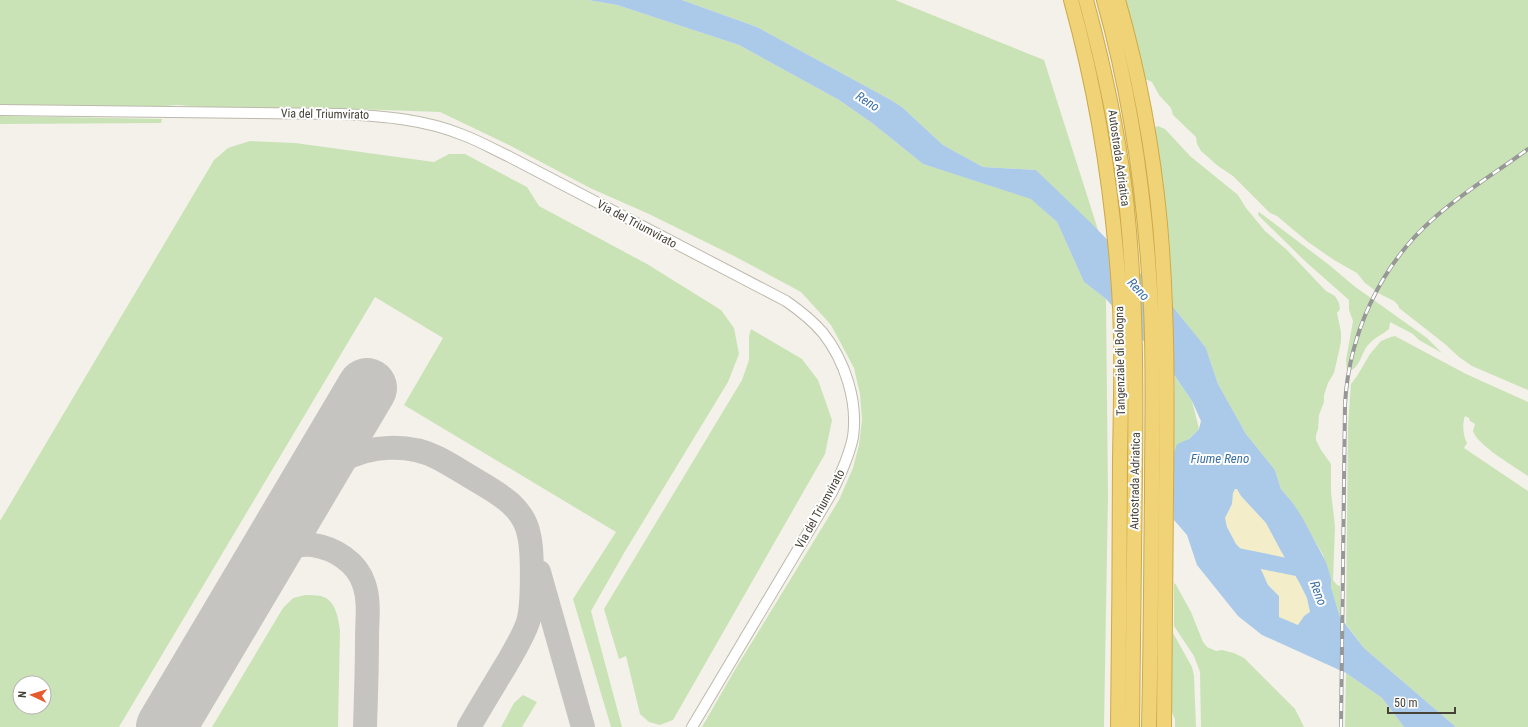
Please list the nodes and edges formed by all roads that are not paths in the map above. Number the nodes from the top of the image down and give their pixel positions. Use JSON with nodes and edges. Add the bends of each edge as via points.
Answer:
{"nodes":[{"id":1,"x":1071,"y":0,"type":"edge"},
{"id":2,"x":1086,"y":0,"type":"edge"},
{"id":3,"x":1104,"y":0,"type":"edge"},
{"id":4,"x":1118,"y":0,"type":"edge"},
{"id":5,"x":0,"y":110,"type":"edge"},
{"id":6,"x":692,"y":727,"type":"edge"},
{"id":7,"x":1117,"y":727,"type":"edge"},
{"id":8,"x":1132,"y":727,"type":"edge"},
{"id":9,"x":1150,"y":727,"type":"edge"},
{"id":10,"x":1164,"y":727,"type":"edge"}],
"edges":[{"from":1,"to":7,"type":"highway","name":"Tangenziale di Bologna","via":[[1100,124],[1109,182],[1118,277],[1121,380]]},
{"from":2,"to":8,"type":"highway","name":"Autostrada Adriatica","via":[[1118,141],[1134,293],[1136,396]]},
{"from":3,"to":9,"type":"highway","name":"Autostrada Adriatica","via":[[1128,105],[1144,207],[1148,259],[1152,368]]},
{"from":4,"to":10,"type":"highway","via":[[1146,122],[1162,252],[1167,377]]},
{"from":5,"to":6,"type":"street","name":"Via del Triumvirato","via":[[348,114],[413,120],[463,135],[502,153],[786,301],[813,322],[832,347],[846,375],[853,406],[853,435],[850,449],[831,494]]}]}
